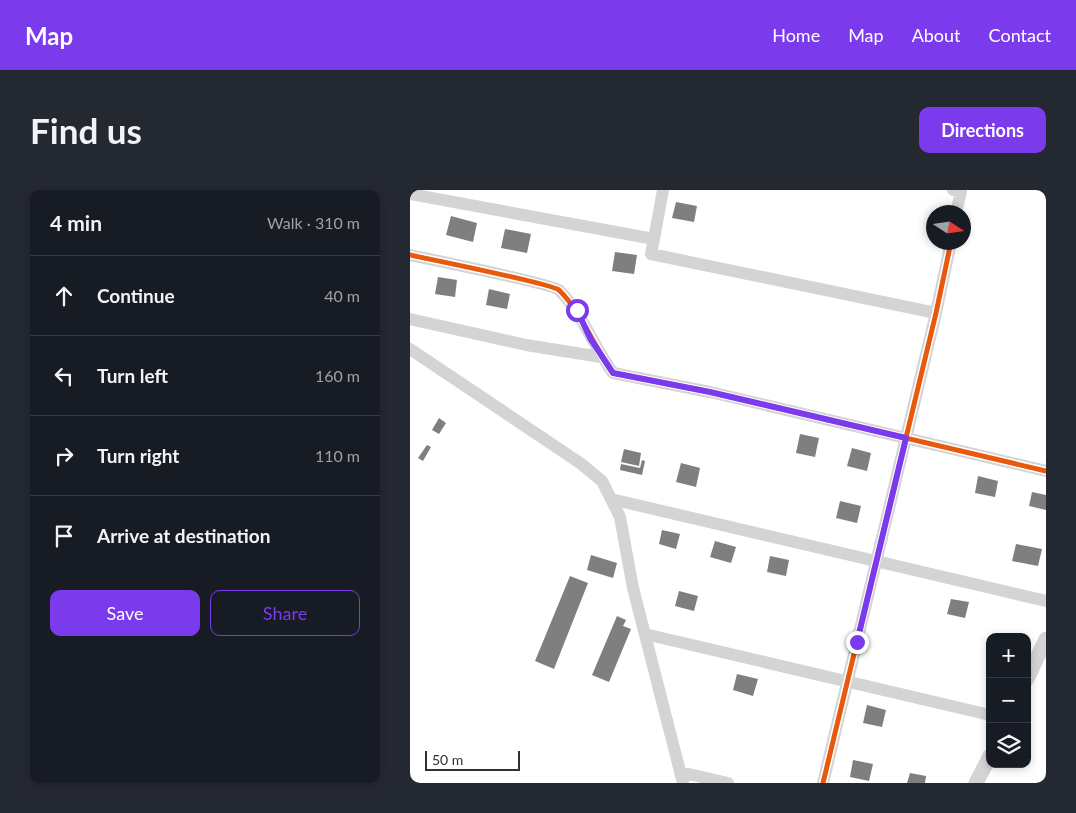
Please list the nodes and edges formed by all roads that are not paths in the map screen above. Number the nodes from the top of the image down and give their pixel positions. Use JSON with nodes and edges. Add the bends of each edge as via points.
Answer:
{"nodes":[{"id":1,"x":664,"y":190,"type":"edge"},
{"id":2,"x":953,"y":190,"type":"edge"},
{"id":3,"x":410,"y":194,"type":"edge"},
{"id":4,"x":957,"y":205,"type":"edge"},
{"id":5,"x":654,"y":239,"type":"junction"},
{"id":6,"x":948,"y":250,"type":"edge"},
{"id":7,"x":410,"y":255,"type":"edge"},
{"id":8,"x":936,"y":313,"type":"junction"},
{"id":9,"x":410,"y":319,"type":"edge"},
{"id":10,"x":410,"y":349,"type":"edge"},
{"id":11,"x":601,"y":357,"type":"junction"},
{"id":12,"x":906,"y":438,"type":"junction"},
{"id":13,"x":1046,"y":471,"type":"edge"},
{"id":14,"x":611,"y":499,"type":"junction"},
{"id":15,"x":876,"y":561,"type":"junction"},
{"id":16,"x":1046,"y":601,"type":"edge"},
{"id":17,"x":645,"y":634,"type":"junction"},
{"id":18,"x":1046,"y":639,"type":"edge"},
{"id":19,"x":1028,"y":678,"type":"edge"},
{"id":20,"x":847,"y":681,"type":"junction"},
{"id":21,"x":986,"y":714,"type":"edge"},
{"id":22,"x":986,"y":764,"type":"edge"},
{"id":23,"x":682,"y":777,"type":"edge"},
{"id":24,"x":728,"y":783,"type":"edge"},
{"id":25,"x":823,"y":783,"type":"edge"},
{"id":26,"x":976,"y":783,"type":"edge"}],
"edges":[{"from":1,"to":5,"type":"street"},
{"from":2,"to":4,"type":"street","via":[[960,192]]},
{"from":3,"to":5,"type":"street"},
{"from":5,"to":8,"type":"street","via":[[651,254]]},
{"from":6,"to":8,"type":"street"},
{"from":7,"to":11,"type":"street","via":[[557,289],[577,310]]},
{"from":8,"to":12,"type":"street"},
{"from":9,"to":11,"type":"street","via":[[526,345]]},
{"from":10,"to":14,"type":"street","via":[[580,463],[602,481]]},
{"from":11,"to":12,"type":"street","via":[[613,373]]},
{"from":12,"to":13,"type":"street"},
{"from":12,"to":15,"type":"street"},
{"from":14,"to":15,"type":"street"},
{"from":14,"to":17,"type":"street","via":[[620,517]]},
{"from":15,"to":16,"type":"street"},
{"from":15,"to":20,"type":"street"},
{"from":17,"to":20,"type":"street"},
{"from":17,"to":23,"type":"street"},
{"from":18,"to":19,"type":"street"},
{"from":20,"to":21,"type":"street"},
{"from":20,"to":25,"type":"street"},
{"from":22,"to":26,"type":"street"},
{"from":23,"to":24,"type":"street"}]}
